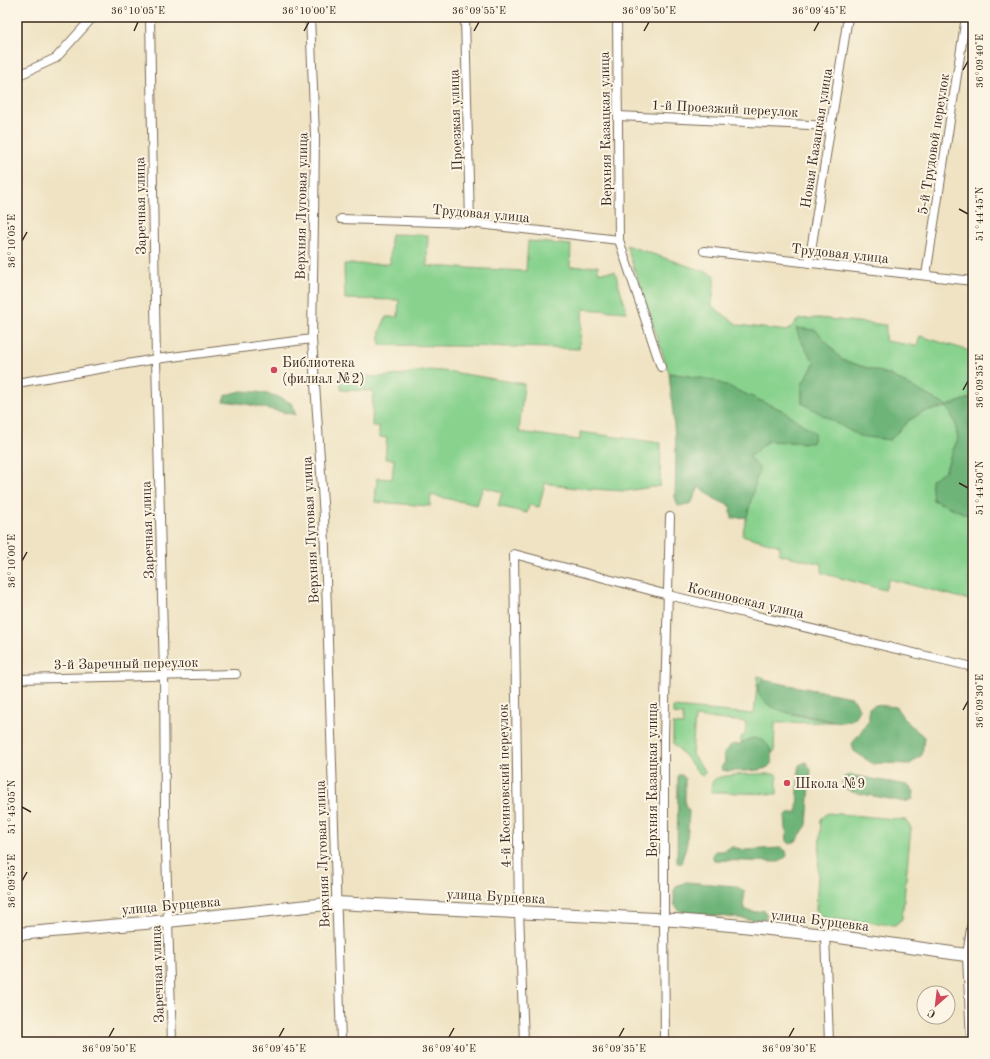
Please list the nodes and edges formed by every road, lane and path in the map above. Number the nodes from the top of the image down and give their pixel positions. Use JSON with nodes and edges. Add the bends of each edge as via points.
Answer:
{"nodes":[{"id":1,"x":93,"y":17,"type":"edge"},
{"id":2,"x":150,"y":17,"type":"edge"},
{"id":3,"x":310,"y":17,"type":"edge"},
{"id":4,"x":464,"y":17,"type":"edge"},
{"id":5,"x":617,"y":17,"type":"edge"},
{"id":6,"x":848,"y":17,"type":"edge"},
{"id":7,"x":966,"y":17,"type":"edge"},
{"id":8,"x":17,"y":76,"type":"edge"},
{"id":9,"x":618,"y":116,"type":"junction"},
{"id":10,"x":831,"y":126,"type":"junction"},
{"id":11,"x":341,"y":219,"type":"dead end"},
{"id":12,"x":470,"y":223,"type":"junction"},
{"id":13,"x":619,"y":240,"type":"junction"},
{"id":14,"x":704,"y":251,"type":"dead end"},
{"id":15,"x":809,"y":263,"type":"junction"},
{"id":16,"x":926,"y":275,"type":"junction"},
{"id":17,"x":973,"y":281,"type":"edge"},
{"id":18,"x":312,"y":339,"type":"junction"},
{"id":19,"x":156,"y":359,"type":"junction"},
{"id":20,"x":662,"y":367,"type":"dead end"},
{"id":21,"x":17,"y":383,"type":"edge"},
{"id":22,"x":670,"y":517,"type":"dead end"},
{"id":23,"x":514,"y":554,"type":"joint"},
{"id":24,"x":668,"y":595,"type":"junction"},
{"id":25,"x":973,"y":666,"type":"edge"},
{"id":26,"x":236,"y":674,"type":"dead end"},
{"id":27,"x":164,"y":675,"type":"junction"},
{"id":28,"x":17,"y":679,"type":"edge"},
{"id":29,"x":336,"y":903,"type":"junction"},
{"id":30,"x":519,"y":912,"type":"junction"},
{"id":31,"x":973,"y":916,"type":"edge"},
{"id":32,"x":664,"y":919,"type":"junction"},
{"id":33,"x":168,"y":921,"type":"junction"},
{"id":34,"x":17,"y":934,"type":"edge"},
{"id":35,"x":825,"y":935,"type":"junction"},
{"id":36,"x":970,"y":955,"type":"edge"},
{"id":37,"x":172,"y":1042,"type":"edge"},
{"id":38,"x":341,"y":1042,"type":"edge"},
{"id":39,"x":524,"y":1042,"type":"edge"},
{"id":40,"x":665,"y":1042,"type":"edge"},
{"id":41,"x":829,"y":1042,"type":"edge"},
{"id":42,"x":971,"y":1042,"type":"edge"}],
"edges":[{"from":1,"to":8,"type":"street","via":[[56,58]]},
{"from":2,"to":19,"type":"street","name":"Заречная улица"},
{"from":3,"to":18,"type":"street","name":"Верхняя Луговая улица","via":[[315,135]]},
{"from":4,"to":12,"type":"street","name":"Проезжая улица"},
{"from":5,"to":9,"type":"street","name":"Верхняя Казацкая улица"},
{"from":6,"to":10,"type":"street","name":"Новая Казацкая улица"},
{"from":7,"to":16,"type":"street","name":"5-й Трудовой переулок"},
{"from":9,"to":10,"type":"street","name":"1-й Проезжий переулок"},
{"from":9,"to":13,"type":"street","name":"Верхняя Казацкая улица"},
{"from":10,"to":15,"type":"street","name":"Новая Казацкая улица"},
{"from":11,"to":12,"type":"street","name":"Трудовая улица"},
{"from":12,"to":13,"type":"street","name":"Трудовая улица"},
{"from":13,"to":20,"type":"street","name":"Верхняя Казацкая улица"},
{"from":14,"to":15,"type":"street","name":"Трудовая улица"},
{"from":15,"to":16,"type":"street","name":"Трудовая улица"},
{"from":16,"to":17,"type":"street","name":"Трудовая улица"},
{"from":18,"to":19,"type":"street"},
{"from":18,"to":29,"type":"street","name":"Верхняя Луговая улица","via":[[324,518]]},
{"from":19,"to":21,"type":"street"},
{"from":19,"to":27,"type":"street","name":"Заречная улица"},
{"from":22,"to":24,"type":"street","name":"Верхняя Казацкая улица"},
{"from":23,"to":24,"type":"street","name":"Косиновская улица"},
{"from":23,"to":30,"type":"street","name":"4-й Косиновский переулок"},
{"from":24,"to":25,"type":"street","name":"Косиновская улица"},
{"from":24,"to":32,"type":"street","name":"Верхняя Казацкая улица","via":[[664,738]]},
{"from":26,"to":27,"type":"street","name":"3-й Заречный переулок"},
{"from":27,"to":28,"type":"street","name":"3-й Заречный переулок"},
{"from":27,"to":33,"type":"street","name":"Заречная улица"},
{"from":29,"to":30,"type":"street","name":"улица Бурцевка"},
{"from":29,"to":33,"type":"street","name":"улица Бурцевка"},
{"from":29,"to":38,"type":"street","name":"Верхняя Луговая улица"},
{"from":30,"to":32,"type":"street","name":"улица Бурцевка"},
{"from":30,"to":39,"type":"street","name":"4-й Косиновский переулок"},
{"from":31,"to":36,"type":"street"},
{"from":32,"to":35,"type":"street","name":"улица Бурцевка"},
{"from":32,"to":40,"type":"street","name":"Верхняя Казацкая улица"},
{"from":33,"to":34,"type":"street","name":"улица Бурцевка"},
{"from":33,"to":37,"type":"street","name":"Заречная улица"},
{"from":35,"to":36,"type":"street","name":"улица Бурцевка"},
{"from":35,"to":41,"type":"street"},
{"from":36,"to":42,"type":"street"}]}
